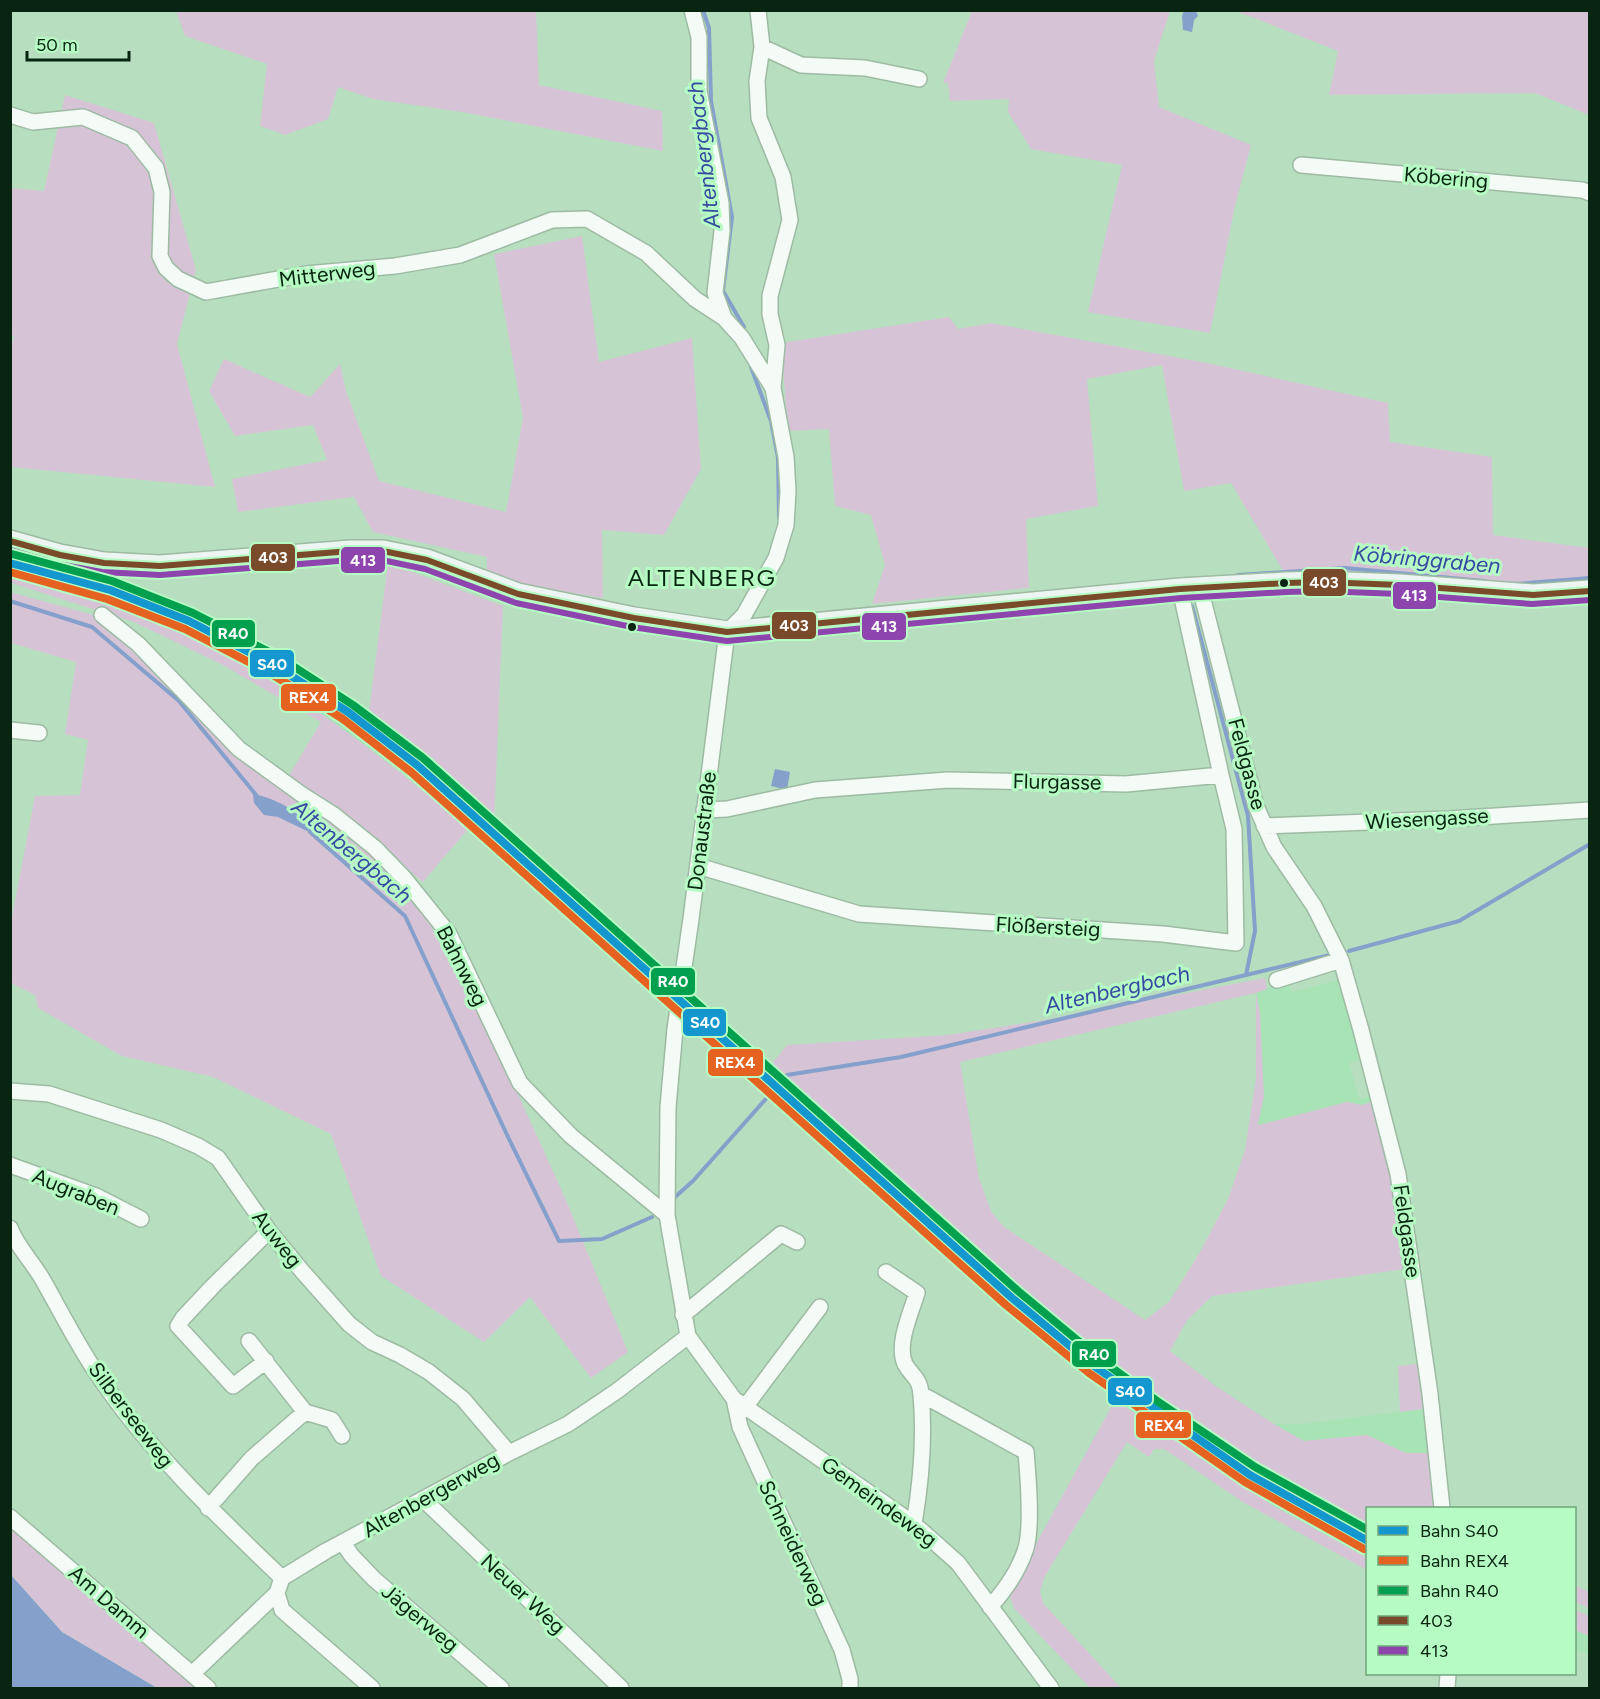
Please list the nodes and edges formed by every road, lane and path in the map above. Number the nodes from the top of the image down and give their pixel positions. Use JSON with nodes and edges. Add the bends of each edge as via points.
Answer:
{"nodes":[{"id":1,"x":692,"y":10,"type":"edge"},
{"id":2,"x":758,"y":10,"type":"edge"},
{"id":3,"x":762,"y":47,"type":"junction"},
{"id":4,"x":919,"y":79,"type":"dead end"},
{"id":5,"x":10,"y":115,"type":"edge"},
{"id":6,"x":1301,"y":165,"type":"dead end"},
{"id":7,"x":1590,"y":193,"type":"edge"},
{"id":8,"x":724,"y":318,"type":"junction"},
{"id":9,"x":773,"y":388,"type":"junction"},
{"id":10,"x":10,"y":541,"type":"edge"},
{"id":11,"x":1190,"y":589,"type":"junction"},
{"id":12,"x":1590,"y":591,"type":"edge"},
{"id":13,"x":102,"y":615,"type":"dead end"},
{"id":14,"x":727,"y":632,"type":"junction"},
{"id":15,"x":10,"y":730,"type":"edge"},
{"id":16,"x":39,"y":733,"type":"dead end"},
{"id":17,"x":1221,"y":776,"type":"junction"},
{"id":18,"x":704,"y":810,"type":"junction"},
{"id":19,"x":1590,"y":810,"type":"edge"},
{"id":20,"x":1264,"y":826,"type":"junction"},
{"id":21,"x":698,"y":866,"type":"junction"},
{"id":22,"x":1341,"y":960,"type":"junction"},
{"id":23,"x":1277,"y":980,"type":"dead end"},
{"id":24,"x":10,"y":1091,"type":"edge"},
{"id":25,"x":10,"y":1166,"type":"edge"},
{"id":26,"x":667,"y":1215,"type":"junction"},
{"id":27,"x":141,"y":1219,"type":"dead end"},
{"id":28,"x":10,"y":1228,"type":"edge"},
{"id":29,"x":269,"y":1231,"type":"junction"},
{"id":30,"x":797,"y":1242,"type":"dead end"},
{"id":31,"x":15,"y":1249,"type":"edge"},
{"id":32,"x":886,"y":1272,"type":"dead end"},
{"id":33,"x":820,"y":1307,"type":"dead end"},
{"id":34,"x":683,"y":1315,"type":"junction"},
{"id":35,"x":688,"y":1336,"type":"junction"},
{"id":36,"x":249,"y":1341,"type":"dead end"},
{"id":37,"x":266,"y":1361,"type":"junction"},
{"id":38,"x":921,"y":1394,"type":"junction"},
{"id":39,"x":740,"y":1403,"type":"junction"},
{"id":40,"x":305,"y":1412,"type":"junction"},
{"id":41,"x":342,"y":1436,"type":"dead end"},
{"id":42,"x":509,"y":1453,"type":"junction"},
{"id":43,"x":424,"y":1500,"type":"junction"},
{"id":44,"x":1442,"y":1507,"type":"edge"},
{"id":45,"x":208,"y":1508,"type":"junction"},
{"id":46,"x":10,"y":1516,"type":"edge"},
{"id":47,"x":914,"y":1524,"type":"junction"},
{"id":48,"x":343,"y":1543,"type":"junction"},
{"id":49,"x":282,"y":1578,"type":"junction"},
{"id":50,"x":276,"y":1593,"type":"junction"},
{"id":51,"x":990,"y":1607,"type":"junction"},
{"id":52,"x":192,"y":1674,"type":"junction"},
{"id":53,"x":208,"y":1689,"type":"edge"},
{"id":54,"x":372,"y":1689,"type":"edge"},
{"id":55,"x":501,"y":1689,"type":"edge"},
{"id":56,"x":621,"y":1689,"type":"edge"},
{"id":57,"x":850,"y":1689,"type":"edge"},
{"id":58,"x":1051,"y":1689,"type":"edge"}],
"edges":[{"from":1,"to":8,"type":"street","via":[[699,37],[699,91],[721,203],[715,293]]},
{"from":2,"to":3,"type":"street"},
{"from":3,"to":4,"type":"street","via":[[801,65],[865,68]]},
{"from":3,"to":9,"type":"street","via":[[757,81],[759,118],[783,177],[790,220],[770,296],[777,345]]},
{"from":5,"to":8,"type":"street","name":"Mitterweg","via":[[33,122],[84,117],[132,138],[156,168],[160,184],[160,256],[178,279],[206,292],[306,274],[460,255],[552,220],[587,219],[646,253],[695,299]]},
{"from":6,"to":7,"type":"street","name":"Köbering"},
{"from":8,"to":9,"type":"street","via":[[742,338]]},
{"from":9,"to":14,"type":"street","via":[[786,457],[786,525],[776,558],[760,589],[744,615]]},
{"from":10,"to":14,"type":"main road","via":[[104,563],[160,566],[383,551],[427,560],[518,594],[599,612]]},
{"from":11,"to":12,"type":"main road","via":[[1321,582],[1533,595]]},
{"from":11,"to":14,"type":"main road"},
{"from":11,"to":17,"type":"street"},
{"from":11,"to":20,"type":"street","name":"Feldgasse"},
{"from":13,"to":26,"type":"street","name":"Bahnweg","via":[[138,644],[239,749],[334,815],[404,878],[450,934],[520,1083],[571,1136]]},
{"from":14,"to":18,"type":"street","name":"Donaustraße"},
{"from":15,"to":16,"type":"street"},
{"from":17,"to":18,"type":"street","name":"Flurgasse","via":[[1126,783],[948,780],[815,790],[727,809]]},
{"from":17,"to":21,"type":"street","name":"Flößersteig","via":[[1234,829],[1236,943],[1163,934],[860,914]]},
{"from":18,"to":21,"type":"street","name":"Donaustraße"},
{"from":19,"to":20,"type":"street","name":"Wiesengasse"},
{"from":20,"to":22,"type":"street","name":"Feldgasse","via":[[1314,906]]},
{"from":21,"to":26,"type":"street","name":"Donaustraße","via":[[668,1107]]},
{"from":22,"to":23,"type":"street"},
{"from":22,"to":44,"type":"street","name":"Feldgasse","via":[[1398,1174],[1430,1394]]},
{"from":24,"to":29,"type":"street","name":"Auweg","via":[[49,1094],[198,1146],[218,1158]]},
{"from":25,"to":27,"type":"street","name":"Augraben","via":[[96,1196]]},
{"from":26,"to":34,"type":"street","name":"Donaustraße"},
{"from":28,"to":31,"type":"street","name":"Silberseeweg"},
{"from":29,"to":37,"type":"street","via":[[178,1326],[232,1386]]},
{"from":29,"to":42,"type":"street","name":"Auweg","via":[[349,1324],[372,1342],[429,1372],[463,1399]]},
{"from":30,"to":34,"type":"street","via":[[781,1234]]},
{"from":31,"to":45,"type":"street","name":"Silberseeweg","via":[[42,1278],[96,1372],[124,1410]]},
{"from":32,"to":38,"type":"street","via":[[917,1293],[901,1348]]},
{"from":33,"to":39,"type":"street"},
{"from":34,"to":35,"type":"street","name":"Donaustraße"},
{"from":35,"to":39,"type":"street","name":"Gemeindeweg"},
{"from":35,"to":42,"type":"street","name":"Altenbergerweg","via":[[568,1424]]},
{"from":36,"to":37,"type":"street"},
{"from":37,"to":40,"type":"street"},
{"from":38,"to":47,"type":"street","via":[[921,1480]]},
{"from":38,"to":51,"type":"street","via":[[1026,1452],[1026,1549],[1013,1577]]},
{"from":39,"to":47,"type":"street","name":"Gemeindeweg"},
{"from":39,"to":57,"type":"street","name":"Schneiderweg","via":[[740,1427],[842,1650]]},
{"from":40,"to":41,"type":"street","via":[[332,1420]]},
{"from":40,"to":45,"type":"street","via":[[252,1458]]},
{"from":42,"to":43,"type":"street","name":"Altenbergerweg"},
{"from":43,"to":48,"type":"street","name":"Altenbergerweg"},
{"from":43,"to":56,"type":"street","name":"Neuer Weg"},
{"from":45,"to":49,"type":"street","name":"Silberseeweg"},
{"from":46,"to":52,"type":"street","name":"Am Damm"},
{"from":47,"to":51,"type":"street","name":"Gemeindeweg","via":[[958,1563]]},
{"from":48,"to":49,"type":"street","name":"Altenbergerweg"},
{"from":48,"to":55,"type":"street","name":"Jägerweg","via":[[374,1579]]},
{"from":49,"to":50,"type":"street"},
{"from":50,"to":52,"type":"street"},
{"from":50,"to":54,"type":"street","via":[[282,1610]]},
{"from":51,"to":58,"type":"street","name":"Gemeindeweg"},
{"from":52,"to":53,"type":"street","name":"Am Damm"}]}
